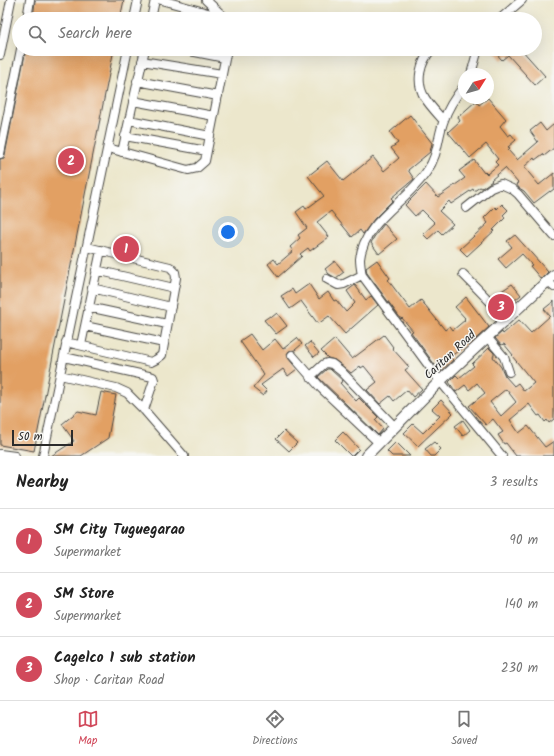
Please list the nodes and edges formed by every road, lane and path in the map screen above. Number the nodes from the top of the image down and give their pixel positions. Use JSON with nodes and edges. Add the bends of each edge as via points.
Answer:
{"nodes":[{"id":1,"x":11,"y":0,"type":"edge"},
{"id":2,"x":30,"y":0,"type":"edge"},
{"id":3,"x":138,"y":0,"type":"edge"},
{"id":4,"x":155,"y":0,"type":"edge"},
{"id":5,"x":161,"y":0,"type":"edge"},
{"id":6,"x":206,"y":0,"type":"edge"},
{"id":7,"x":522,"y":0,"type":"edge"},
{"id":8,"x":28,"y":12,"type":"edge"},
{"id":9,"x":135,"y":12,"type":"edge"},
{"id":10,"x":154,"y":12,"type":"edge"},
{"id":11,"x":202,"y":12,"type":"edge"},
{"id":12,"x":219,"y":12,"type":"edge"},
{"id":13,"x":508,"y":12,"type":"edge"},
{"id":14,"x":0,"y":55,"type":"edge"},
{"id":15,"x":20,"y":56,"type":"edge"},
{"id":16,"x":127,"y":56,"type":"edge"},
{"id":17,"x":143,"y":56,"type":"edge"},
{"id":18,"x":215,"y":56,"type":"edge"},
{"id":19,"x":427,"y":56,"type":"edge"},
{"id":20,"x":476,"y":56,"type":"edge"},
{"id":21,"x":225,"y":58,"type":"joint"},
{"id":22,"x":142,"y":61,"type":"junction"},
{"id":23,"x":473,"y":68,"type":"edge"},
{"id":24,"x":222,"y":74,"type":"junction"},
{"id":25,"x":137,"y":81,"type":"junction"},
{"id":26,"x":458,"y":95,"type":"edge"},
{"id":27,"x":218,"y":96,"type":"junction"},
{"id":28,"x":133,"y":101,"type":"junction"},
{"id":29,"x":214,"y":116,"type":"junction"},
{"id":30,"x":129,"y":120,"type":"junction"},
{"id":31,"x":443,"y":120,"type":"junction"},
{"id":32,"x":125,"y":136,"type":"junction"},
{"id":33,"x":210,"y":136,"type":"junction"},
{"id":34,"x":108,"y":148,"type":"junction"},
{"id":35,"x":0,"y":151,"type":"edge"},
{"id":36,"x":207,"y":151,"type":"junction"},
{"id":37,"x":122,"y":152,"type":"junction"},
{"id":38,"x":466,"y":208,"type":"dead end"},
{"id":39,"x":554,"y":236,"type":"edge"},
{"id":40,"x":87,"y":247,"type":"junction"},
{"id":41,"x":101,"y":250,"type":"junction"},
{"id":42,"x":96,"y":270,"type":"junction"},
{"id":43,"x":463,"y":274,"type":"dead end"},
{"id":44,"x":362,"y":275,"type":"junction"},
{"id":45,"x":327,"y":278,"type":"dead end"},
{"id":46,"x":552,"y":281,"type":"edge"},
{"id":47,"x":92,"y":288,"type":"junction"},
{"id":48,"x":174,"y":288,"type":"junction"},
{"id":49,"x":88,"y":307,"type":"junction"},
{"id":50,"x":171,"y":307,"type":"junction"},
{"id":51,"x":507,"y":319,"type":"junction"},
{"id":52,"x":168,"y":324,"type":"junction"},
{"id":53,"x":85,"y":326,"type":"junction"},
{"id":54,"x":488,"y":337,"type":"junction"},
{"id":55,"x":66,"y":342,"type":"junction"},
{"id":56,"x":164,"y":343,"type":"junction"},
{"id":57,"x":81,"y":345,"type":"junction"},
{"id":58,"x":292,"y":355,"type":"dead end"},
{"id":59,"x":64,"y":357,"type":"junction"},
{"id":60,"x":509,"y":372,"type":"dead end"},
{"id":61,"x":60,"y":374,"type":"junction"},
{"id":62,"x":310,"y":377,"type":"junction"},
{"id":63,"x":440,"y":381,"type":"junction"},
{"id":64,"x":144,"y":410,"type":"junction"},
{"id":65,"x":395,"y":427,"type":"junction"},
{"id":66,"x":379,"y":443,"type":"junction"},
{"id":67,"x":0,"y":454,"type":"edge"},
{"id":68,"x":15,"y":456,"type":"edge"},
{"id":69,"x":43,"y":456,"type":"edge"},
{"id":70,"x":184,"y":456,"type":"edge"},
{"id":71,"x":366,"y":456,"type":"edge"},
{"id":72,"x":502,"y":456,"type":"edge"}],
"edges":[{"from":1,"to":14,"type":"street"},
{"from":2,"to":8,"type":"street"},
{"from":3,"to":9,"type":"street"},
{"from":4,"to":10,"type":"street"},
{"from":5,"to":11,"type":"street"},
{"from":6,"to":12,"type":"street"},
{"from":7,"to":13,"type":"street"},
{"from":15,"to":35,"type":"street"},
{"from":16,"to":34,"type":"street"},
{"from":17,"to":22,"type":"street"},
{"from":18,"to":21,"type":"street"},
{"from":19,"to":31,"type":"street","via":[[420,71],[420,86],[425,98]]},
{"from":20,"to":23,"type":"street"},
{"from":21,"to":24,"type":"street"},
{"from":22,"to":24,"type":"street"},
{"from":22,"to":25,"type":"street"},
{"from":24,"to":27,"type":"street"},
{"from":25,"to":27,"type":"street"},
{"from":25,"to":28,"type":"street"},
{"from":26,"to":31,"type":"street"},
{"from":27,"to":29,"type":"street"},
{"from":28,"to":29,"type":"street"},
{"from":28,"to":30,"type":"street"},
{"from":29,"to":33,"type":"street"},
{"from":30,"to":32,"type":"street"},
{"from":30,"to":33,"type":"street"},
{"from":31,"to":44,"type":"street","via":[[438,148],[428,171],[367,236],[360,261]]},
{"from":32,"to":36,"type":"street"},
{"from":32,"to":37,"type":"street"},
{"from":33,"to":36,"type":"street"},
{"from":34,"to":37,"type":"street"},
{"from":34,"to":40,"type":"street"},
{"from":36,"to":37,"type":"street","via":[[205,161],[197,168],[188,170]]},
{"from":38,"to":39,"type":"street","via":[[496,184],[506,185],[518,194]]},
{"from":40,"to":41,"type":"street"},
{"from":40,"to":55,"type":"street"},
{"from":41,"to":42,"type":"street"},
{"from":41,"to":48,"type":"street","via":[[170,267],[175,272]]},
{"from":42,"to":47,"type":"street"},
{"from":42,"to":48,"type":"street"},
{"from":43,"to":51,"type":"street"},
{"from":44,"to":45,"type":"street","via":[[338,285]]},
{"from":44,"to":63,"type":"street"},
{"from":46,"to":51,"type":"main road","name":"Caritan Road"},
{"from":47,"to":49,"type":"street"},
{"from":47,"to":50,"type":"street"},
{"from":48,"to":50,"type":"street"},
{"from":49,"to":52,"type":"street"},
{"from":49,"to":53,"type":"street"},
{"from":50,"to":52,"type":"street"},
{"from":51,"to":54,"type":"main road","name":"Caritan Road"},
{"from":52,"to":56,"type":"street"},
{"from":53,"to":56,"type":"street"},
{"from":53,"to":57,"type":"street"},
{"from":54,"to":60,"type":"street","via":[[504,357]]},
{"from":54,"to":63,"type":"main road","name":"Caritan Road"},
{"from":55,"to":57,"type":"street"},
{"from":55,"to":59,"type":"street"},
{"from":56,"to":57,"type":"street","via":[[162,355],[151,362]]},
{"from":58,"to":62,"type":"street"},
{"from":59,"to":61,"type":"street"},
{"from":59,"to":64,"type":"street","via":[[153,377]]},
{"from":61,"to":64,"type":"street","via":[[116,388],[127,393]]},
{"from":61,"to":69,"type":"street"},
{"from":62,"to":65,"type":"street","via":[[324,364],[332,364]]},
{"from":62,"to":66,"type":"street"},
{"from":63,"to":65,"type":"main road","name":"Caritan Road"},
{"from":63,"to":72,"type":"street"},
{"from":64,"to":70,"type":"street"},
{"from":65,"to":66,"type":"main road","name":"Caritan Road"},
{"from":66,"to":71,"type":"main road","name":"Caritan Road"},
{"from":67,"to":68,"type":"street"}]}
